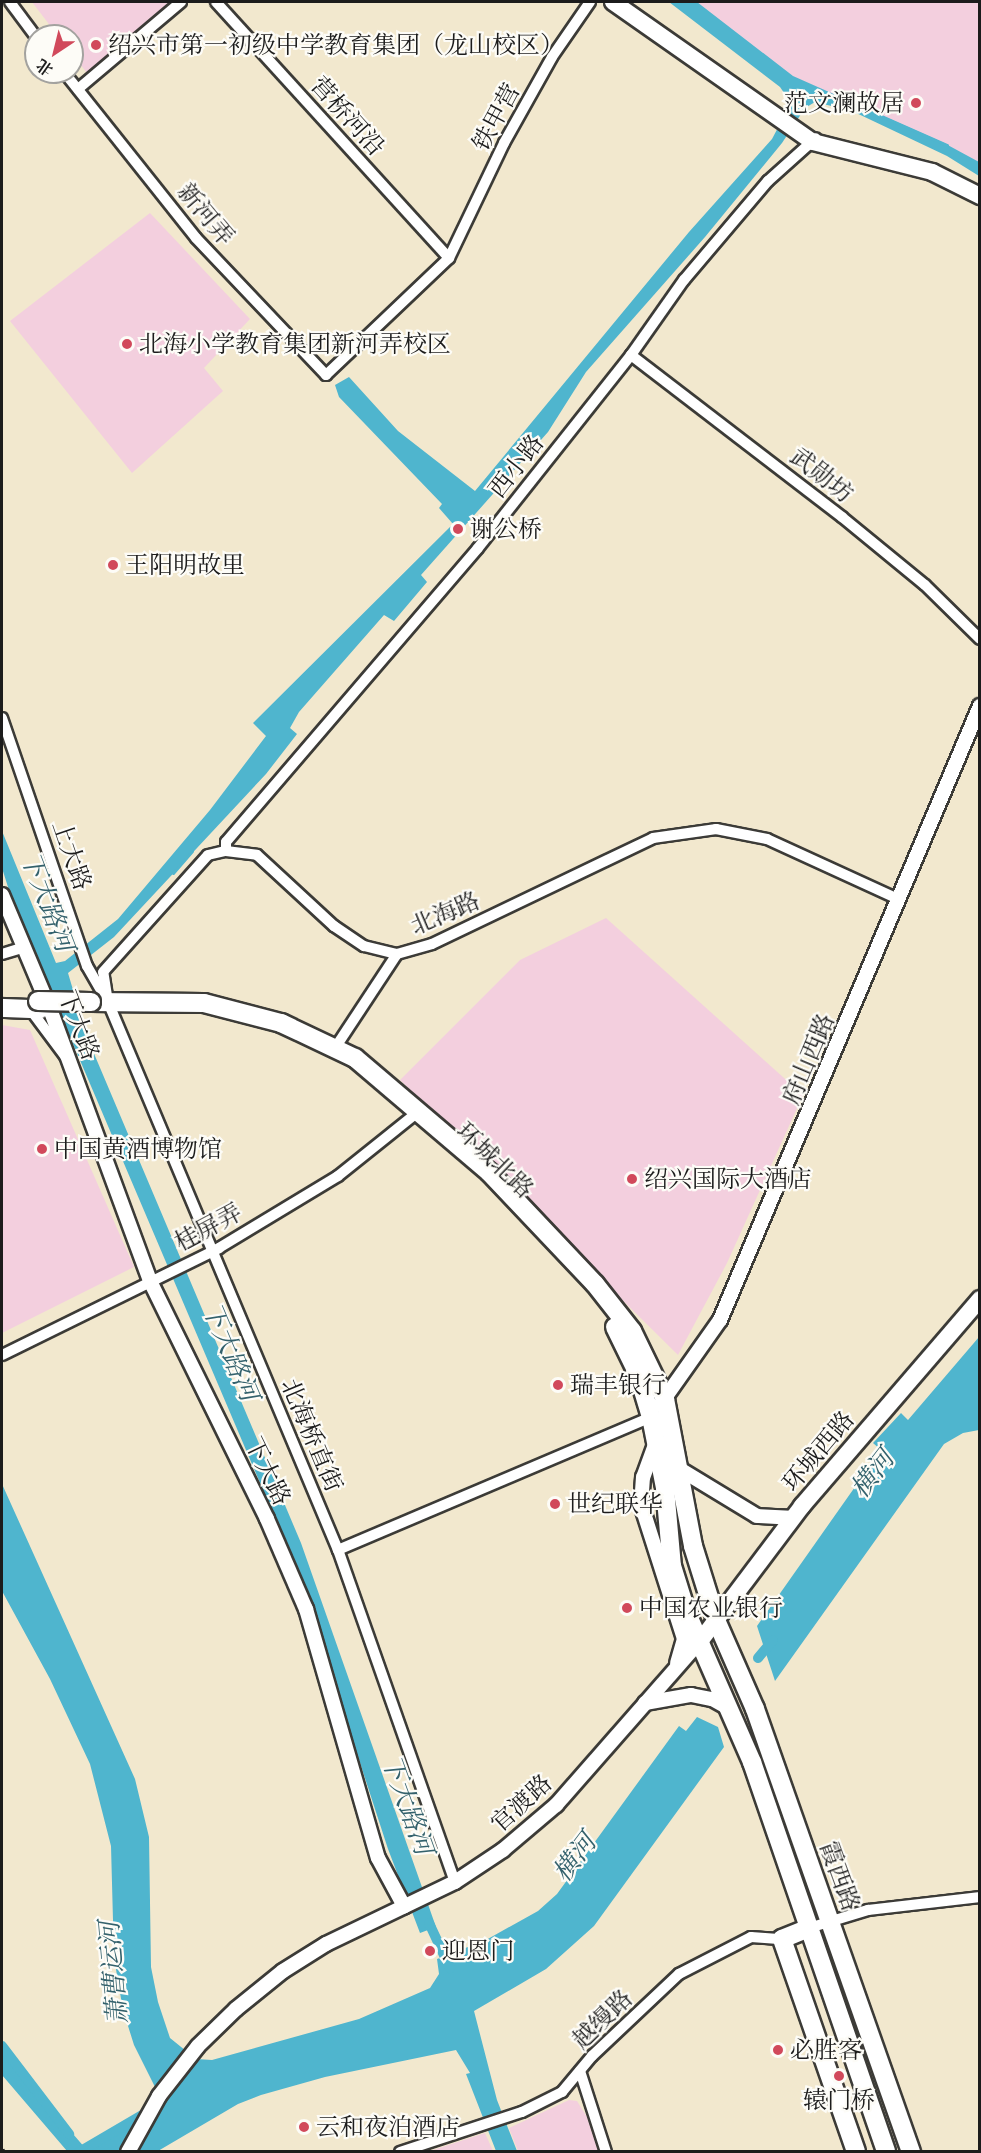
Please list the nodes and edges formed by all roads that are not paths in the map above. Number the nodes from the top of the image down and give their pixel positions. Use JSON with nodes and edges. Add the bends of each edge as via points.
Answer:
{"nodes":[{"id":1,"x":10,"y":2,"type":"edge"},
{"id":2,"x":181,"y":2,"type":"edge"},
{"id":3,"x":216,"y":2,"type":"edge"},
{"id":4,"x":590,"y":2,"type":"edge"},
{"id":5,"x":613,"y":2,"type":"edge"},
{"id":6,"x":627,"y":2,"type":"edge"},
{"id":7,"x":26,"y":24,"type":"edge"},
{"id":8,"x":74,"y":84,"type":"edge"},
{"id":9,"x":78,"y":89,"type":"junction"},
{"id":10,"x":781,"y":116,"type":"junction"},
{"id":11,"x":809,"y":135,"type":"junction"},
{"id":12,"x":980,"y":186,"type":"edge"},
{"id":13,"x":980,"y":196,"type":"edge"},
{"id":14,"x":449,"y":258,"type":"junction"},
{"id":15,"x":631,"y":355,"type":"junction"},
{"id":16,"x":980,"y":639,"type":"edge"},
{"id":17,"x":980,"y":706,"type":"edge"},
{"id":18,"x":2,"y":718,"type":"edge"},
{"id":19,"x":226,"y":850,"type":"junction"},
{"id":20,"x":2,"y":895,"type":"edge"},
{"id":21,"x":900,"y":900,"type":"junction"},
{"id":22,"x":22,"y":948,"type":"junction"},
{"id":23,"x":2,"y":954,"type":"edge"},
{"id":24,"x":397,"y":954,"type":"junction"},
{"id":25,"x":2,"y":1000,"type":"edge"},
{"id":26,"x":36,"y":1006,"type":"junction"},
{"id":27,"x":101,"y":1006,"type":"junction"},
{"id":28,"x":2,"y":1008,"type":"edge"},
{"id":29,"x":333,"y":1051,"type":"junction"},
{"id":30,"x":69,"y":1060,"type":"junction"},
{"id":31,"x":416,"y":1114,"type":"junction"},
{"id":32,"x":212,"y":1251,"type":"junction"},
{"id":33,"x":150,"y":1281,"type":"junction"},
{"id":34,"x":980,"y":1299,"type":"edge"},
{"id":35,"x":2,"y":1355,"type":"edge"},
{"id":36,"x":665,"y":1399,"type":"junction"},
{"id":37,"x":651,"y":1417,"type":"junction"},
{"id":38,"x":656,"y":1442,"type":"junction"},
{"id":39,"x":678,"y":1468,"type":"junction"},
{"id":40,"x":793,"y":1518,"type":"junction"},
{"id":41,"x":338,"y":1550,"type":"junction"},
{"id":42,"x":716,"y":1620,"type":"junction"},
{"id":43,"x":701,"y":1640,"type":"junction"},
{"id":44,"x":675,"y":1670,"type":"junction"},
{"id":45,"x":645,"y":1703,"type":"junction"},
{"id":46,"x":730,"y":1709,"type":"junction"},
{"id":47,"x":455,"y":1882,"type":"junction"},
{"id":48,"x":980,"y":1897,"type":"edge"},
{"id":49,"x":404,"y":1906,"type":"junction"},
{"id":50,"x":830,"y":1921,"type":"junction"},
{"id":51,"x":809,"y":1928,"type":"junction"},
{"id":52,"x":782,"y":1940,"type":"junction"},
{"id":53,"x":580,"y":2071,"type":"junction"},
{"id":54,"x":415,"y":2149,"type":"edge"},
{"id":55,"x":128,"y":2151,"type":"edge"},
{"id":56,"x":400,"y":2151,"type":"edge"},
{"id":57,"x":606,"y":2151,"type":"edge"},
{"id":58,"x":856,"y":2151,"type":"edge"},
{"id":59,"x":886,"y":2151,"type":"edge"},
{"id":60,"x":912,"y":2151,"type":"edge"}],
"edges":[{"from":1,"to":7,"type":"street"},
{"from":2,"to":9,"type":"street"},
{"from":3,"to":14,"type":"street","name":"营桥河沿"},
{"from":4,"to":14,"type":"street","name":"铁甲营","via":[[552,57],[504,143]]},
{"from":5,"to":10,"type":"main road"},
{"from":6,"to":10,"type":"main road"},
{"from":8,"to":9,"type":"street","name":"新河弄"},
{"from":9,"to":14,"type":"street","name":"新河弄","via":[[196,238],[326,375]]},
{"from":10,"to":11,"type":"main road"},
{"from":11,"to":12,"type":"main road","via":[[942,165]]},
{"from":11,"to":13,"type":"main road","via":[[932,172]]},
{"from":11,"to":15,"type":"street","name":"西小路","via":[[684,280]]},
{"from":15,"to":16,"type":"street","name":"武勋坊","via":[[842,517],[925,585]]},
{"from":15,"to":19,"type":"street","name":"西小路","via":[[478,548],[226,842]]},
{"from":17,"to":21,"type":"street","name":"府山西路"},
{"from":18,"to":27,"type":"street","name":"上大路"},
{"from":19,"to":24,"type":"street","name":"北海路","via":[[257,855],[334,926],[364,946]]},
{"from":19,"to":27,"type":"street","via":[[208,855],[104,972]]},
{"from":20,"to":22,"type":"street","name":"下大路"},
{"from":21,"to":24,"type":"street","name":"北海路","via":[[767,839],[716,829],[653,838],[432,944]]},
{"from":21,"to":36,"type":"street","name":"府山西路","via":[[720,1320]]},
{"from":22,"to":23,"type":"street"},
{"from":22,"to":30,"type":"street","name":"下大路"},
{"from":24,"to":29,"type":"street"},
{"from":25,"to":26,"type":"main road","name":"环城北路"},
{"from":26,"to":27,"type":"main road","name":"环城北路","bridge":true},
{"from":26,"to":28,"type":"main road","name":"环城北路"},
{"from":26,"to":30,"type":"street"},
{"from":27,"to":29,"type":"main road","name":"环城北路","via":[[204,1003],[281,1023]]},
{"from":27,"to":32,"type":"street","name":"北海桥直街"},
{"from":29,"to":31,"type":"main road","name":"环城北路","via":[[355,1058]]},
{"from":30,"to":33,"type":"street","name":"下大路"},
{"from":31,"to":32,"type":"street","name":"桂屏弄","via":[[338,1176]]},
{"from":31,"to":36,"type":"main road","name":"环城北路","via":[[489,1172],[595,1284],[632,1331]]},
{"from":31,"to":37,"type":"main road","name":"环城北路","via":[[482,1177],[594,1296],[639,1374]]},
{"from":32,"to":33,"type":"street","name":"桂屏弄"},
{"from":32,"to":41,"type":"street","name":"北海桥直街"},
{"from":33,"to":35,"type":"street","name":"桂屏弄"},
{"from":33,"to":49,"type":"street","name":"下大路","via":[[267,1519],[306,1609],[378,1858]]},
{"from":34,"to":40,"type":"main road","name":"环城西路"},
{"from":36,"to":37,"type":"street","name":"府山西路"},
{"from":36,"to":39,"type":"main road","name":"环城北路"},
{"from":37,"to":38,"type":"main road","name":"环城北路"},
{"from":37,"to":41,"type":"street"},
{"from":38,"to":43,"type":"main road","name":"环城北路","via":[[665,1488],[672,1566],[686,1611]]},
{"from":38,"to":44,"type":"street","via":[[643,1477],[641,1504],[684,1639]]},
{"from":39,"to":40,"type":"street","via":[[757,1516]]},
{"from":39,"to":42,"type":"main road","name":"环城北路","via":[[693,1546]]},
{"from":40,"to":42,"type":"main road","name":"环城西路"},
{"from":41,"to":47,"type":"street","name":"北海桥直街"},
{"from":42,"to":43,"type":"main road","name":"环城西路"},
{"from":42,"to":50,"type":"main road","name":"霞西路","via":[[755,1709]]},
{"from":43,"to":44,"type":"street","name":"官渡路"},
{"from":43,"to":46,"type":"main road","name":"霞西路"},
{"from":44,"to":45,"type":"street","name":"官渡路"},
{"from":45,"to":46,"type":"street","via":[[691,1695],[712,1699]]},
{"from":45,"to":47,"type":"street","name":"官渡路","via":[[556,1805],[503,1850]]},
{"from":46,"to":51,"type":"main road","name":"霞西路"},
{"from":47,"to":49,"type":"street","name":"官渡路"},
{"from":48,"to":50,"type":"street","via":[[868,1910]]},
{"from":49,"to":55,"type":"street","name":"官渡路","via":[[283,1971],[198,2046],[159,2096]]},
{"from":50,"to":51,"type":"street"},
{"from":50,"to":60,"type":"main road","name":"霞西路"},
{"from":51,"to":52,"type":"main road"},
{"from":51,"to":59,"type":"main road","name":"霞西路"},
{"from":52,"to":53,"type":"street","name":"越缦路","via":[[751,1937],[679,1974]]},
{"from":52,"to":58,"type":"main road"},
{"from":53,"to":54,"type":"street","name":"越缦路","via":[[562,2092],[522,2112]]},
{"from":53,"to":57,"type":"street"},
{"from":54,"to":56,"type":"street","name":"越缦路"}]}
